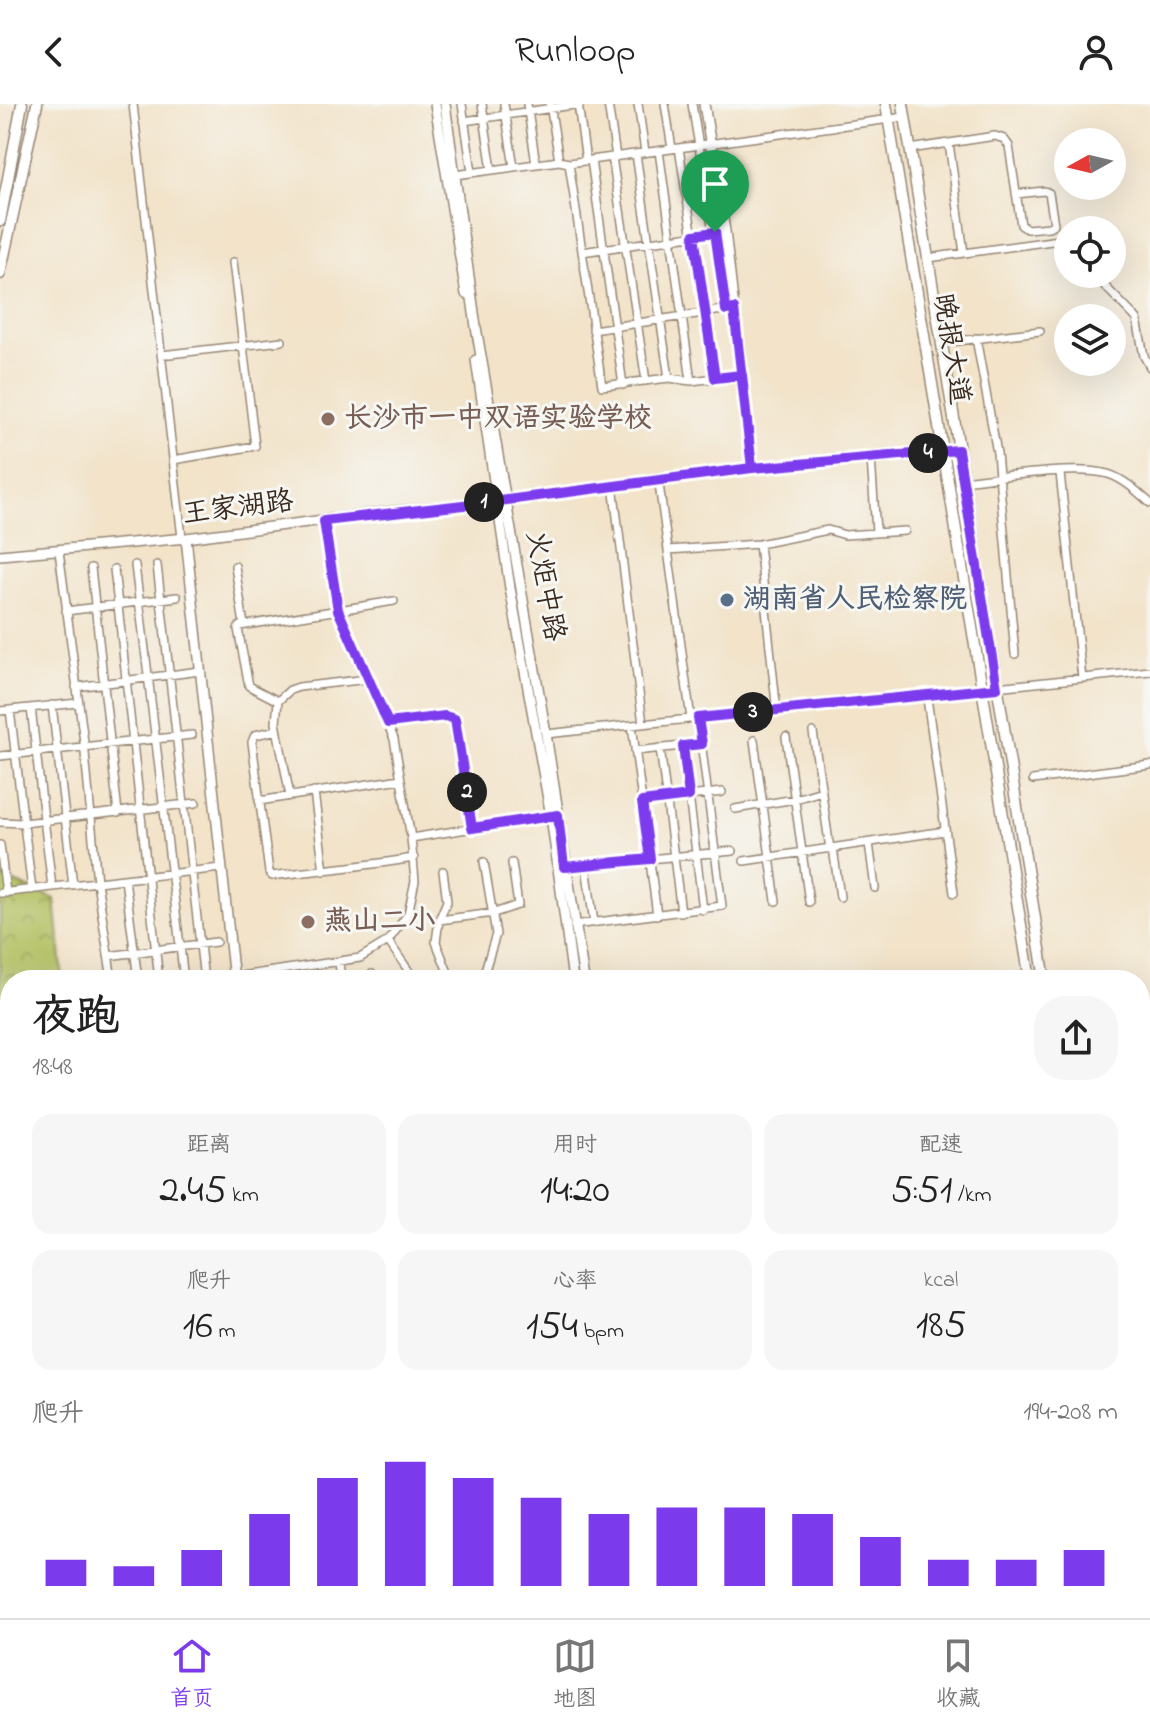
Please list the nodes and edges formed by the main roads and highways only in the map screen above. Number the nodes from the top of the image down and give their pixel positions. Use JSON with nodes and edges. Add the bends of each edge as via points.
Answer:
{"nodes":[{"id":1,"x":22,"y":104,"type":"edge"},
{"id":2,"x":37,"y":104,"type":"edge"},
{"id":3,"x":886,"y":104,"type":"edge"},
{"id":4,"x":903,"y":104,"type":"edge"},
{"id":5,"x":0,"y":221,"type":"edge"},
{"id":6,"x":0,"y":274,"type":"edge"},
{"id":7,"x":1028,"y":970,"type":"edge"},
{"id":8,"x":1043,"y":970,"type":"edge"}],
"edges":[{"from":1,"to":5,"type":"main road"},
{"from":2,"to":6,"type":"main road"},
{"from":3,"to":7,"type":"main road","name":"晚报大道"},
{"from":4,"to":8,"type":"main road","name":"晚报大道"}]}
